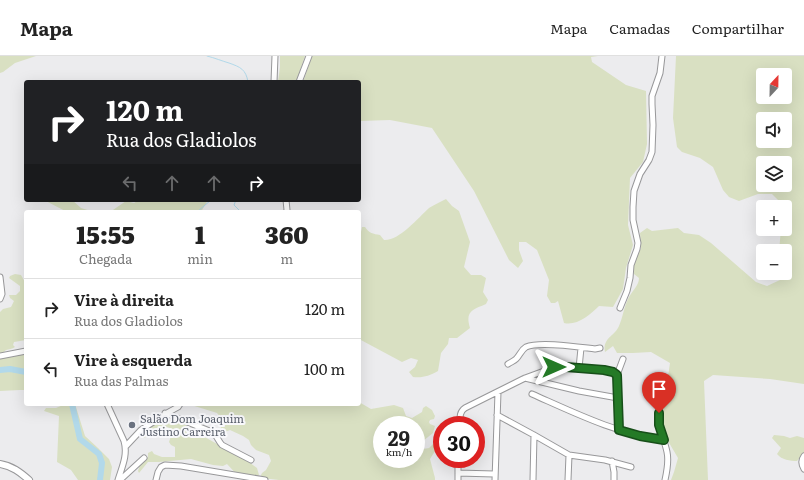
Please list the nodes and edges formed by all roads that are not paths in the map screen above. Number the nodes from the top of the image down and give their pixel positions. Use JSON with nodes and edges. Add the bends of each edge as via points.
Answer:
{"nodes":[{"id":1,"x":275,"y":56,"type":"edge"},
{"id":2,"x":309,"y":56,"type":"edge"},
{"id":3,"x":662,"y":56,"type":"edge"},
{"id":4,"x":274,"y":80,"type":"edge"},
{"id":5,"x":300,"y":80,"type":"edge"},
{"id":6,"x":0,"y":277,"type":"edge"},
{"id":7,"x":0,"y":300,"type":"edge"},
{"id":8,"x":620,"y":308,"type":"dead end"},
{"id":9,"x":581,"y":348,"type":"junction"},
{"id":10,"x":600,"y":348,"type":"dead end"},
{"id":11,"x":24,"y":351,"type":"edge"},
{"id":12,"x":0,"y":356,"type":"edge"},
{"id":13,"x":623,"y":359,"type":"dead end"},
{"id":14,"x":508,"y":364,"type":"dead end"},
{"id":15,"x":579,"y":368,"type":"junction"},
{"id":16,"x":617,"y":375,"type":"junction"},
{"id":17,"x":664,"y":377,"type":"dead end"},
{"id":18,"x":525,"y":378,"type":"junction"},
{"id":19,"x":498,"y":392,"type":"junction"},
{"id":20,"x":532,"y":394,"type":"dead end"},
{"id":21,"x":618,"y":398,"type":"junction"},
{"id":22,"x":108,"y":406,"type":"edge"},
{"id":23,"x":179,"y":406,"type":"edge"},
{"id":24,"x":165,"y":414,"type":"junction"},
{"id":25,"x":497,"y":415,"type":"junction"},
{"id":26,"x":460,"y":416,"type":"edge"},
{"id":27,"x":619,"y":430,"type":"junction"},
{"id":28,"x":534,"y":434,"type":"junction"},
{"id":29,"x":664,"y":440,"type":"junction"},
{"id":30,"x":126,"y":446,"type":"junction"},
{"id":31,"x":569,"y":455,"type":"junction"},
{"id":32,"x":804,"y":456,"type":"edge"},
{"id":33,"x":144,"y":458,"type":"dead end"},
{"id":34,"x":251,"y":460,"type":"dead end"},
{"id":35,"x":612,"y":461,"type":"junction"},
{"id":36,"x":0,"y":464,"type":"edge"},
{"id":37,"x":631,"y":467,"type":"dead end"},
{"id":38,"x":0,"y":468,"type":"edge"},
{"id":39,"x":458,"y":468,"type":"edge"},
{"id":40,"x":804,"y":469,"type":"edge"},
{"id":41,"x":458,"y":473,"type":"junction"},
{"id":42,"x":494,"y":474,"type":"junction"},
{"id":43,"x":256,"y":479,"type":"edge"},
{"id":44,"x":23,"y":480,"type":"edge"},
{"id":45,"x":29,"y":480,"type":"edge"},
{"id":46,"x":119,"y":480,"type":"edge"},
{"id":47,"x":156,"y":480,"type":"edge"},
{"id":48,"x":265,"y":480,"type":"edge"},
{"id":49,"x":458,"y":480,"type":"edge"},
{"id":50,"x":495,"y":480,"type":"edge"},
{"id":51,"x":533,"y":480,"type":"edge"},
{"id":52,"x":568,"y":480,"type":"edge"},
{"id":53,"x":614,"y":480,"type":"edge"},
{"id":54,"x":665,"y":480,"type":"edge"}],
"edges":[{"from":1,"to":4,"type":"street"},
{"from":2,"to":5,"type":"street"},
{"from":3,"to":8,"type":"street","via":[[660,73],[652,96],[652,152],[634,191],[633,220],[637,249],[631,265],[627,291]]},
{"from":6,"to":7,"type":"street"},
{"from":9,"to":10,"type":"street"},
{"from":9,"to":14,"type":"street","via":[[535,345],[524,349]]},
{"from":9,"to":15,"type":"street"},
{"from":11,"to":12,"type":"street"},
{"from":13,"to":16,"type":"street"},
{"from":15,"to":16,"type":"street","via":[[607,370]]},
{"from":15,"to":18,"type":"street","via":[[554,367]]},
{"from":16,"to":21,"type":"street"},
{"from":17,"to":29,"type":"street","via":[[659,413],[659,425]]},
{"from":18,"to":19,"type":"street"},
{"from":18,"to":21,"type":"street"},
{"from":19,"to":25,"type":"street"},
{"from":19,"to":26,"type":"street","via":[[462,410]]},
{"from":20,"to":27,"type":"street"},
{"from":21,"to":27,"type":"street"},
{"from":22,"to":30,"type":"street"},
{"from":23,"to":24,"type":"street"},
{"from":24,"to":30,"type":"street","via":[[141,430]]},
{"from":24,"to":34,"type":"street","via":[[216,434],[222,445]]},
{"from":25,"to":28,"type":"street"},
{"from":25,"to":42,"type":"street"},
{"from":27,"to":29,"type":"street"},
{"from":28,"to":31,"type":"street"},
{"from":28,"to":51,"type":"street"},
{"from":29,"to":54,"type":"street","via":[[668,457]]},
{"from":30,"to":46,"type":"street"},
{"from":31,"to":35,"type":"street"},
{"from":31,"to":52,"type":"street"},
{"from":32,"to":40,"type":"street"},
{"from":33,"to":46,"type":"street"},
{"from":35,"to":37,"type":"street"},
{"from":35,"to":53,"type":"street"},
{"from":36,"to":45,"type":"main road","via":[[14,468]]},
{"from":38,"to":44,"type":"main road","via":[[12,472]]},
{"from":39,"to":41,"type":"street"},
{"from":41,"to":42,"type":"street"},
{"from":41,"to":49,"type":"street"},
{"from":42,"to":50,"type":"street"},
{"from":43,"to":47,"type":"street","via":[[165,465],[161,467]]},
{"from":43,"to":48,"type":"street"}]}
